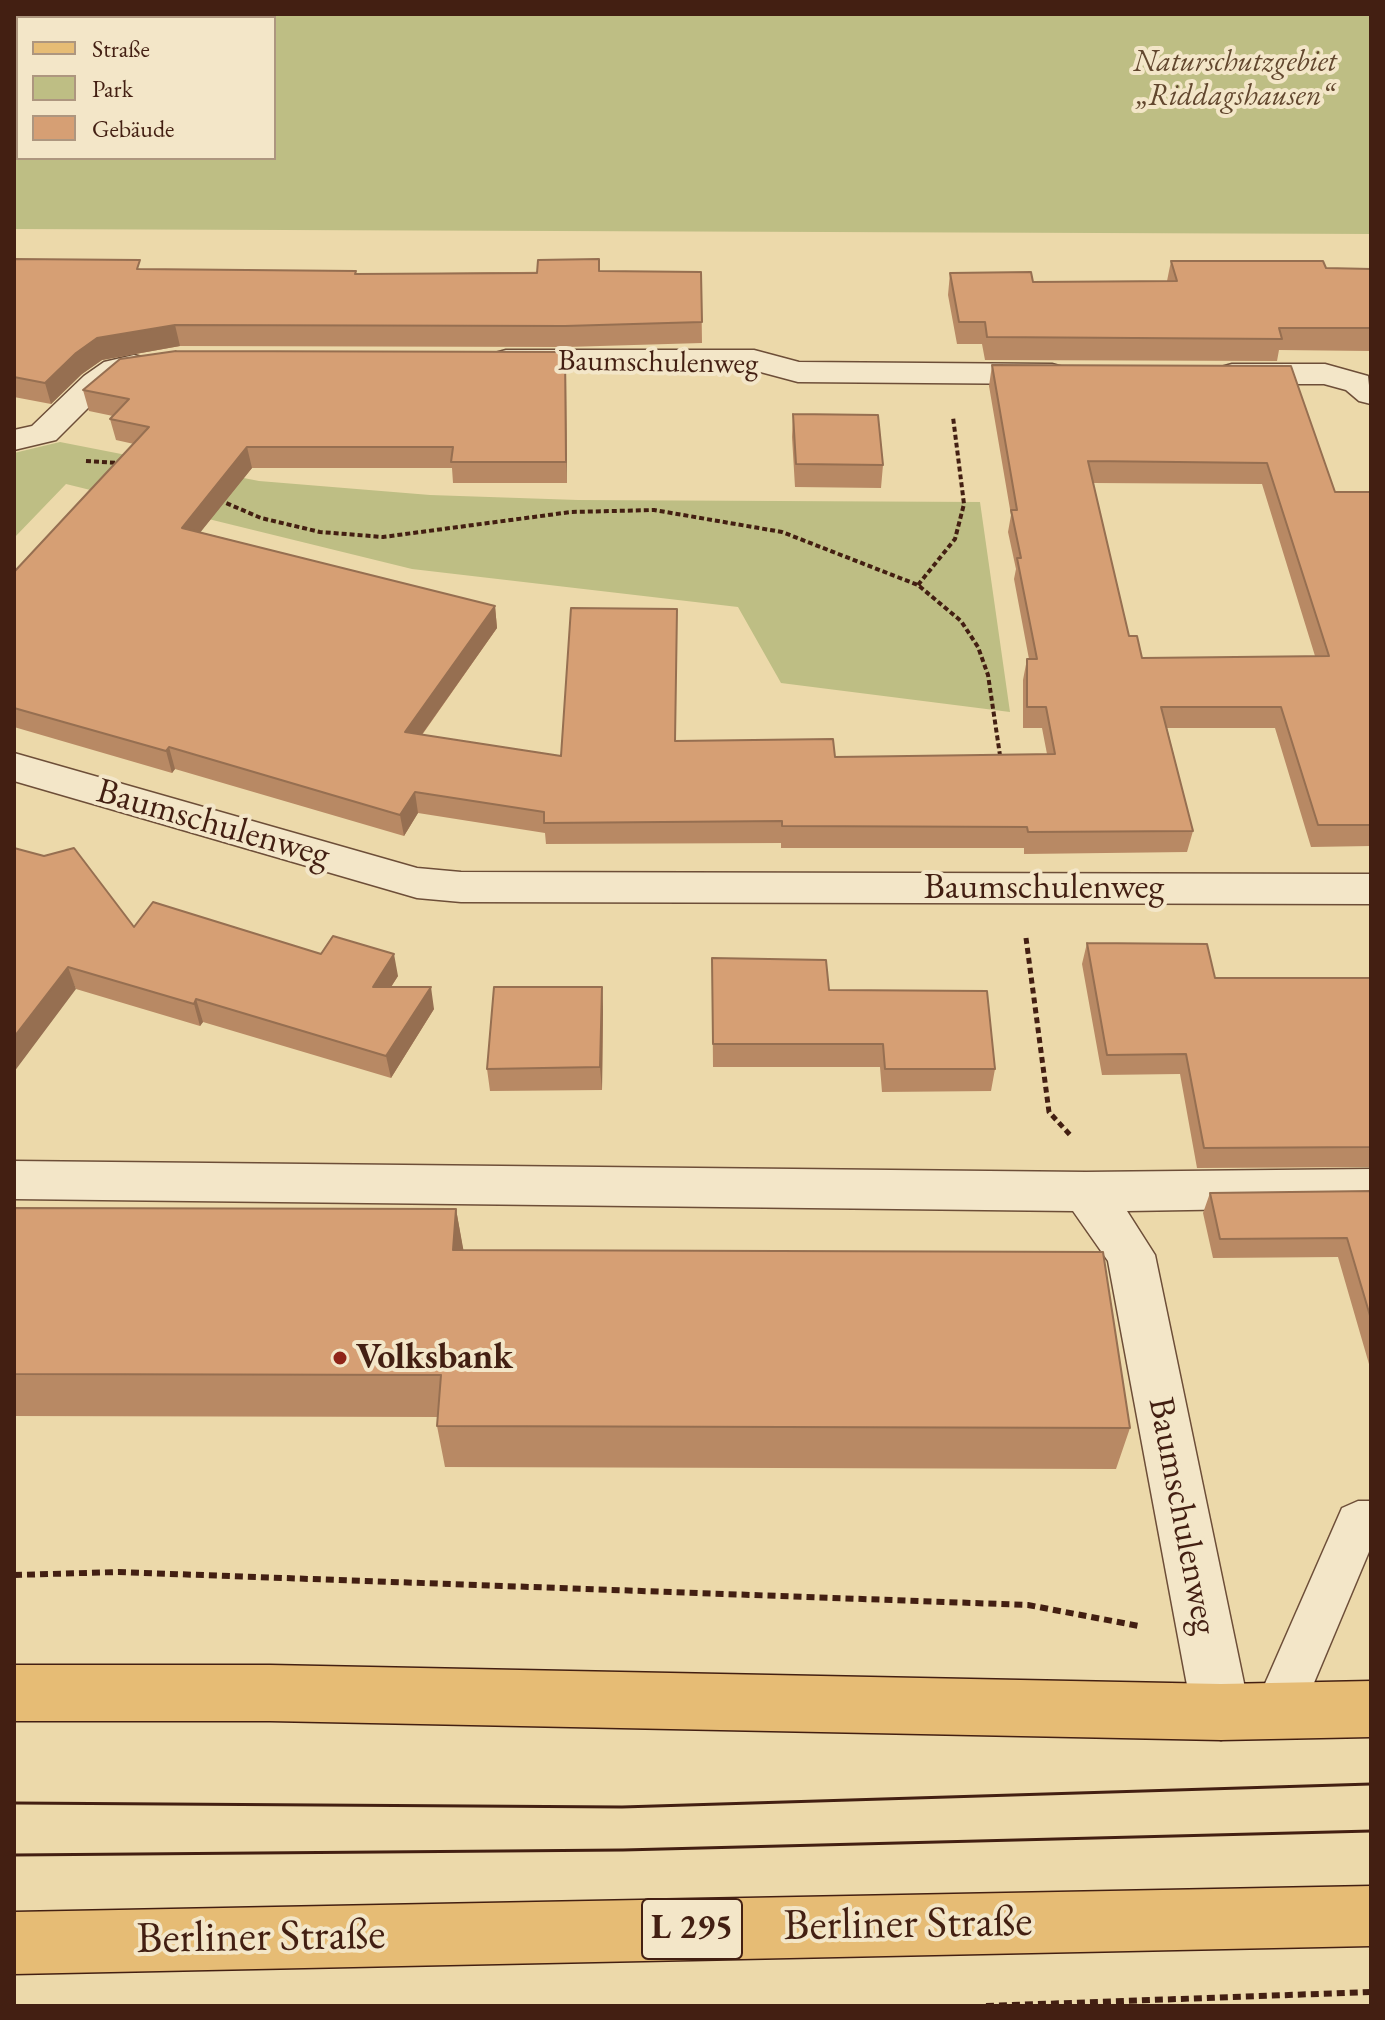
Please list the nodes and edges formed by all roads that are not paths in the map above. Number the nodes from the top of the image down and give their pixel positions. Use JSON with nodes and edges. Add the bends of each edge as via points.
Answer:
{"nodes":[{"id":1,"x":474,"y":360,"type":"edge"},
{"id":2,"x":158,"y":361,"type":"edge"},
{"id":3,"x":1089,"y":374,"type":"edge"},
{"id":4,"x":1199,"y":374,"type":"edge"},
{"id":5,"x":1371,"y":394,"type":"edge"},
{"id":6,"x":14,"y":440,"type":"edge"},
{"id":7,"x":14,"y":767,"type":"edge"},
{"id":8,"x":1371,"y":889,"type":"edge"},
{"id":9,"x":14,"y":1180,"type":"edge"},
{"id":10,"x":1371,"y":1188,"type":"edge"},
{"id":11,"x":1086,"y":1192,"type":"junction"},
{"id":12,"x":1371,"y":1523,"type":"edge"},
{"id":13,"x":14,"y":1693,"type":"edge"},
{"id":14,"x":1371,"y":1709,"type":"edge"},
{"id":15,"x":1278,"y":1711,"type":"junction"},
{"id":16,"x":1221,"y":1712,"type":"junction"},
{"id":17,"x":1371,"y":1916,"type":"edge"},
{"id":18,"x":14,"y":1943,"type":"edge"}],
"edges":[{"from":1,"to":3,"type":"street","name":"Baumschulenweg","via":[[754,360],[798,372]]},
{"from":2,"to":6,"type":"street","via":[[115,369],[44,433]]},
{"from":4,"to":5,"type":"street","via":[[1325,374],[1357,383]]},
{"from":7,"to":8,"type":"street","name":"Baumschulenweg","via":[[417,883],[461,887]]},
{"from":9,"to":11,"type":"street"},
{"from":10,"to":11,"type":"street"},
{"from":11,"to":16,"type":"street","name":"Baumschulenweg","via":[[1131,1255]]},
{"from":12,"to":15,"type":"lane","via":[[1358,1523]]},
{"from":13,"to":16,"type":"main road","via":[[286,1693]]},
{"from":14,"to":15,"type":"main road"},
{"from":15,"to":16,"type":"main road"},
{"from":17,"to":18,"type":"main road","name":"Berliner Straße","number":"L 295"}]}
